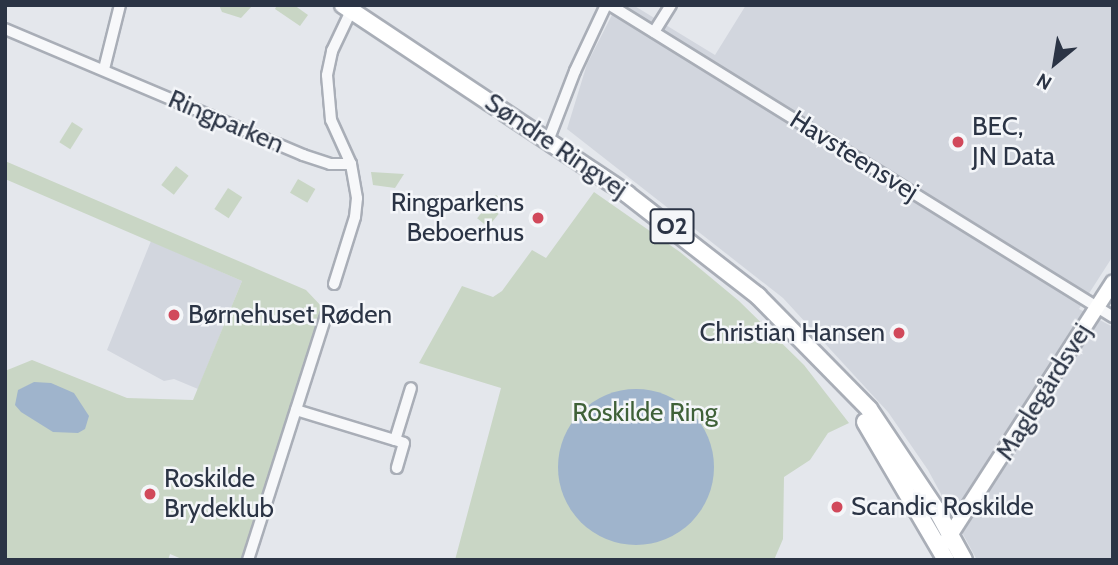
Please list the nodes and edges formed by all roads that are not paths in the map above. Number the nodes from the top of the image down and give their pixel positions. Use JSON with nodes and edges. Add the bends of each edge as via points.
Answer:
{"nodes":[{"id":1,"x":120,"y":5,"type":"edge"},
{"id":2,"x":608,"y":5,"type":"edge"},
{"id":3,"x":671,"y":5,"type":"edge"},
{"id":4,"x":347,"y":8,"type":"edge"},
{"id":5,"x":5,"y":29,"type":"edge"},
{"id":6,"x":654,"y":32,"type":"junction"},
{"id":7,"x":104,"y":69,"type":"junction"},
{"id":8,"x":548,"y":141,"type":"junction"},
{"id":9,"x":351,"y":164,"type":"junction"},
{"id":10,"x":1113,"y":282,"type":"edge"},
{"id":11,"x":334,"y":284,"type":"dead end"},
{"id":12,"x":1097,"y":307,"type":"junction"},
{"id":13,"x":327,"y":312,"type":"dead end"},
{"id":14,"x":1113,"y":317,"type":"edge"},
{"id":15,"x":411,"y":388,"type":"dead end"},
{"id":16,"x":847,"y":389,"type":"junction"},
{"id":17,"x":296,"y":410,"type":"junction"},
{"id":18,"x":395,"y":440,"type":"junction"},
{"id":19,"x":397,"y":468,"type":"dead end"},
{"id":20,"x":951,"y":536,"type":"junction"},
{"id":21,"x":940,"y":556,"type":"edge"},
{"id":22,"x":247,"y":560,"type":"edge"},
{"id":23,"x":964,"y":560,"type":"edge"}],
"edges":[{"from":1,"to":7,"type":"street"},
{"from":2,"to":6,"type":"street","name":"Havsteensvej"},
{"from":2,"to":8,"type":"street","via":[[575,71]]},
{"from":3,"to":6,"type":"street"},
{"from":4,"to":8,"type":"main road","name":"Søndre Ringvej","number":"O2"},
{"from":4,"to":9,"type":"street","via":[[327,75],[331,120]]},
{"from":5,"to":7,"type":"street","name":"Ringparken"},
{"from":6,"to":12,"type":"street","name":"Havsteensvej"},
{"from":7,"to":9,"type":"street","name":"Ringparken","via":[[303,155],[330,164]]},
{"from":8,"to":16,"type":"main road","name":"Søndre Ringvej","number":"O2","via":[[725,267],[789,326]]},
{"from":9,"to":11,"type":"street","via":[[355,217]]},
{"from":10,"to":12,"type":"street","name":"Maglegårdsvej"},
{"from":12,"to":14,"type":"street","name":"Havsteensvej"},
{"from":12,"to":20,"type":"street","name":"Maglegårdsvej"},
{"from":13,"to":17,"type":"street"},
{"from":15,"to":18,"type":"street"},
{"from":16,"to":20,"type":"main road","name":"Søndre Ringvej","number":"O2","via":[[885,431]]},
{"from":16,"to":21,"type":"main road","name":"Søndre Ringvej","number":"O2"},
{"from":17,"to":18,"type":"street"},
{"from":17,"to":22,"type":"street"},
{"from":18,"to":19,"type":"street","via":[[404,443]]},
{"from":20,"to":21,"type":"street","name":"Maglegårdsvej"},
{"from":20,"to":23,"type":"main road","name":"Søndre Ringvej","number":"O2"}]}
